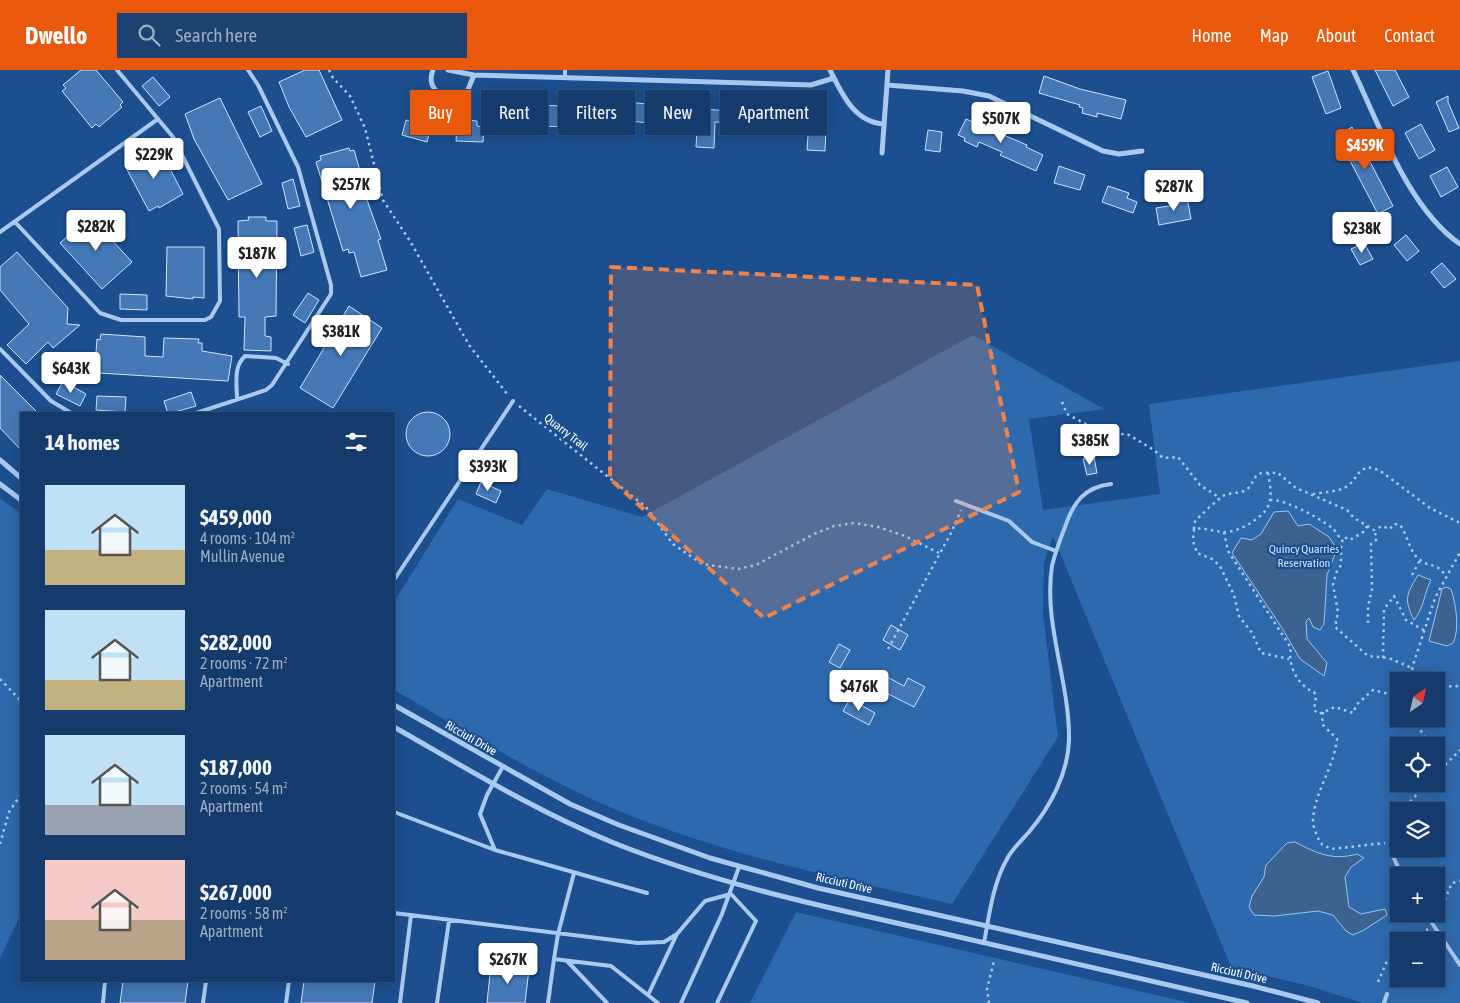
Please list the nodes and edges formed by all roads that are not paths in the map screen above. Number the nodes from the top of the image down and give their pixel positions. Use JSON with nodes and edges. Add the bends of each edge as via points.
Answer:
{"nodes":[{"id":1,"x":118,"y":70,"type":"edge"},
{"id":2,"x":248,"y":70,"type":"edge"},
{"id":3,"x":433,"y":70,"type":"edge"},
{"id":4,"x":448,"y":70,"type":"edge"},
{"id":5,"x":565,"y":70,"type":"edge"},
{"id":6,"x":830,"y":70,"type":"edge"},
{"id":7,"x":888,"y":70,"type":"edge"},
{"id":8,"x":1352,"y":70,"type":"edge"},
{"id":9,"x":474,"y":74,"type":"junction"},
{"id":10,"x":565,"y":76,"type":"junction"},
{"id":11,"x":834,"y":78,"type":"junction"},
{"id":12,"x":887,"y":86,"type":"junction"},
{"id":13,"x":158,"y":120,"type":"junction"},
{"id":14,"x":884,"y":124,"type":"junction"},
{"id":15,"x":1142,"y":152,"type":"dead end"},
{"id":16,"x":882,"y":153,"type":"dead end"},
{"id":17,"x":15,"y":222,"type":"junction"},
{"id":18,"x":0,"y":232,"type":"edge"},
{"id":19,"x":1460,"y":244,"type":"edge"},
{"id":20,"x":0,"y":349,"type":"edge"},
{"id":21,"x":288,"y":364,"type":"junction"},
{"id":22,"x":237,"y":399,"type":"junction"},
{"id":23,"x":513,"y":401,"type":"road end"},
{"id":24,"x":69,"y":412,"type":"edge"},
{"id":25,"x":198,"y":412,"type":"edge"},
{"id":26,"x":0,"y":460,"type":"edge"},
{"id":27,"x":20,"y":477,"type":"edge"},
{"id":28,"x":0,"y":484,"type":"edge"},
{"id":29,"x":1111,"y":484,"type":"dead end"},
{"id":30,"x":20,"y":499,"type":"edge"},
{"id":31,"x":956,"y":502,"type":"dead end"},
{"id":32,"x":1056,"y":551,"type":"junction"},
{"id":33,"x":395,"y":578,"type":"edge"},
{"id":34,"x":395,"y":706,"type":"edge"},
{"id":35,"x":395,"y":727,"type":"edge"},
{"id":36,"x":502,"y":768,"type":"junction"},
{"id":37,"x":493,"y":784,"type":"junction"},
{"id":38,"x":395,"y":812,"type":"edge"},
{"id":39,"x":495,"y":850,"type":"junction"},
{"id":40,"x":739,"y":867,"type":"junction"},
{"id":41,"x":574,"y":873,"type":"junction"},
{"id":42,"x":734,"y":884,"type":"junction"},
{"id":43,"x":647,"y":893,"type":"dead end"},
{"id":44,"x":731,"y":894,"type":"junction"},
{"id":45,"x":395,"y":913,"type":"edge"},
{"id":46,"x":411,"y":915,"type":"junction"},
{"id":47,"x":449,"y":921,"type":"junction"},
{"id":48,"x":1432,"y":922,"type":"edge"},
{"id":49,"x":987,"y":926,"type":"junction"},
{"id":50,"x":558,"y":934,"type":"junction"},
{"id":51,"x":676,"y":934,"type":"junction"},
{"id":52,"x":984,"y":943,"type":"junction"},
{"id":53,"x":554,"y":959,"type":"junction"},
{"id":54,"x":567,"y":961,"type":"junction"},
{"id":55,"x":1460,"y":965,"type":"edge"},
{"id":56,"x":105,"y":982,"type":"edge"},
{"id":57,"x":206,"y":982,"type":"edge"},
{"id":58,"x":289,"y":982,"type":"edge"},
{"id":59,"x":1387,"y":994,"type":"dead end"},
{"id":60,"x":648,"y":995,"type":"junction"},
{"id":61,"x":103,"y":1003,"type":"edge"},
{"id":62,"x":203,"y":1003,"type":"edge"},
{"id":63,"x":286,"y":1003,"type":"edge"},
{"id":64,"x":400,"y":1003,"type":"edge"},
{"id":65,"x":437,"y":1003,"type":"edge"},
{"id":66,"x":548,"y":1003,"type":"edge"},
{"id":67,"x":606,"y":1003,"type":"edge"},
{"id":68,"x":658,"y":1003,"type":"edge"},
{"id":69,"x":681,"y":1003,"type":"edge"},
{"id":70,"x":718,"y":1003,"type":"edge"},
{"id":71,"x":1247,"y":1003,"type":"edge"},
{"id":72,"x":1318,"y":1003,"type":"edge"},
{"id":73,"x":1384,"y":1003,"type":"edge"}],
"edges":[{"from":1,"to":13,"type":"lane"},
{"from":2,"to":21,"type":"lane","via":[[298,167],[331,285],[328,301]]},
{"from":3,"to":9,"type":"street","via":[[431,80],[435,89],[442,96],[452,98],[467,92]]},
{"from":4,"to":9,"type":"street"},
{"from":5,"to":10,"type":"lane"},
{"from":6,"to":11,"type":"street"},
{"from":7,"to":12,"type":"street"},
{"from":8,"to":19,"type":"street","via":[[1412,192],[1430,218]]},
{"from":9,"to":10,"type":"street"},
{"from":10,"to":11,"type":"street","via":[[811,85]]},
{"from":11,"to":14,"type":"street","via":[[859,116]]},
{"from":12,"to":14,"type":"street"},
{"from":12,"to":15,"type":"street","via":[[980,94],[1103,151],[1119,154]]},
{"from":13,"to":17,"type":"lane"},
{"from":13,"to":17,"type":"lane","via":[[172,137],[219,229],[220,301],[211,317],[205,320],[121,320],[100,313]]},
{"from":14,"to":16,"type":"street"},
{"from":17,"to":18,"type":"lane"},
{"from":20,"to":24,"type":"lane","via":[[51,402]]},
{"from":21,"to":22,"type":"lane","via":[[266,390]]},
{"from":21,"to":22,"type":"lane","via":[[276,358],[245,356],[237,369]]},
{"from":22,"to":25,"type":"lane"},
{"from":23,"to":33,"type":"lane"},
{"from":26,"to":27,"type":"street"},
{"from":28,"to":30,"type":"street"},
{"from":29,"to":32,"type":"lane","via":[[1093,488],[1078,499]]},
{"from":31,"to":32,"type":"lane","via":[[1009,521],[1032,542]]},
{"from":32,"to":49,"type":"lane","via":[[1051,594],[1067,719],[1067,758],[1062,777],[1046,806],[1006,859]]},
{"from":34,"to":36,"type":"street","name":"Ricciuti Drive"},
{"from":35,"to":37,"type":"street"},
{"from":36,"to":37,"type":"lane"},
{"from":36,"to":40,"type":"street","name":"Ricciuti Drive","via":[[570,804],[619,825]]},
{"from":37,"to":39,"type":"lane","via":[[480,814]]},
{"from":37,"to":42,"type":"street","via":[[599,836]]},
{"from":38,"to":39,"type":"lane"},
{"from":39,"to":41,"type":"lane"},
{"from":40,"to":42,"type":"lane"},
{"from":40,"to":49,"type":"street","name":"Ricciuti Drive"},
{"from":41,"to":43,"type":"lane"},
{"from":41,"to":50,"type":"lane"},
{"from":42,"to":44,"type":"lane"},
{"from":42,"to":52,"type":"street"},
{"from":44,"to":51,"type":"lane","via":[[705,901]]},
{"from":44,"to":69,"type":"lane"},
{"from":44,"to":70,"type":"lane","via":[[756,921]]},
{"from":45,"to":46,"type":"lane"},
{"from":46,"to":47,"type":"lane"},
{"from":46,"to":64,"type":"lane"},
{"from":47,"to":50,"type":"lane"},
{"from":47,"to":65,"type":"lane"},
{"from":48,"to":55,"type":"lane"},
{"from":49,"to":52,"type":"lane"},
{"from":49,"to":72,"type":"street","name":"Ricciuti Drive"},
{"from":50,"to":51,"type":"lane","via":[[638,943],[664,942]]},
{"from":50,"to":53,"type":"lane"},
{"from":51,"to":60,"type":"lane"},
{"from":52,"to":71,"type":"street"},
{"from":53,"to":54,"type":"lane"},
{"from":53,"to":66,"type":"lane"},
{"from":54,"to":60,"type":"lane","via":[[611,966]]},
{"from":54,"to":67,"type":"lane"},
{"from":56,"to":61,"type":"lane"},
{"from":57,"to":62,"type":"lane"},
{"from":58,"to":63,"type":"lane"},
{"from":59,"to":73,"type":"lane"},
{"from":60,"to":68,"type":"lane"}]}
